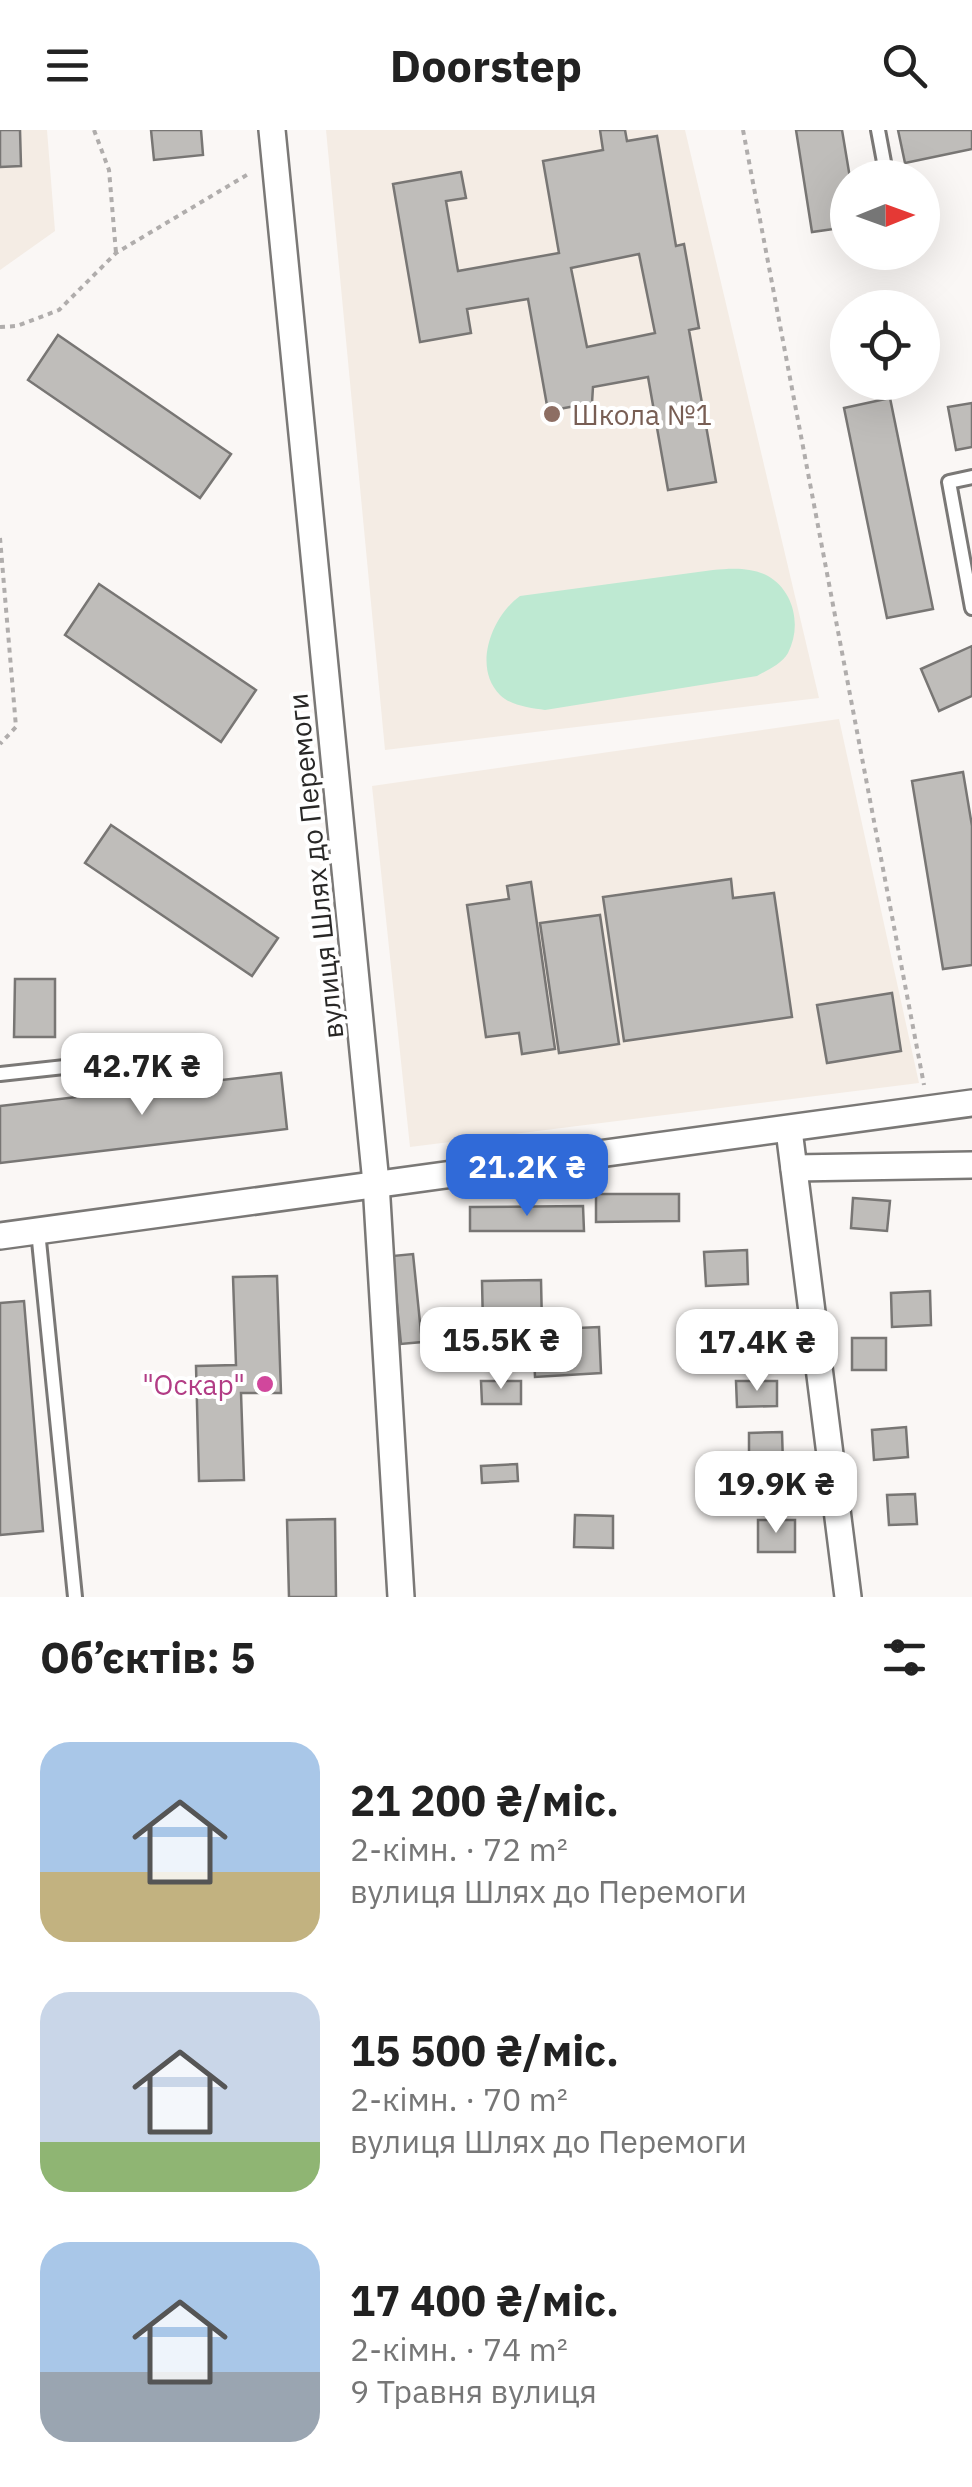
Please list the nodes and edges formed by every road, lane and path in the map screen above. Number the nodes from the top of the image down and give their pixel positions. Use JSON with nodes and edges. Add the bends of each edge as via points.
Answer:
{"nodes":[{"id":1,"x":94,"y":130,"type":"edge"},
{"id":2,"x":272,"y":130,"type":"edge"},
{"id":3,"x":743,"y":130,"type":"edge"},
{"id":4,"x":878,"y":130,"type":"edge"},
{"id":5,"x":275,"y":158,"type":"junction"},
{"id":6,"x":884,"y":160,"type":"edge"},
{"id":7,"x":116,"y":253,"type":"junction"},
{"id":8,"x":0,"y":326,"type":"edge"},
{"id":9,"x":972,"y":478,"type":"edge"},
{"id":10,"x":0,"y":538,"type":"edge"},
{"id":11,"x":972,"y":608,"type":"edge"},
{"id":12,"x":0,"y":744,"type":"edge"},
{"id":13,"x":211,"y":1050,"type":"dead end"},
{"id":14,"x":0,"y":1074,"type":"edge"},
{"id":15,"x":972,"y":1104,"type":"edge"},
{"id":16,"x":929,"y":1110,"type":"junction"},
{"id":17,"x":789,"y":1130,"type":"junction"},
{"id":18,"x":972,"y":1165,"type":"edge"},
{"id":19,"x":794,"y":1168,"type":"junction"},
{"id":20,"x":376,"y":1183,"type":"junction"},
{"id":21,"x":38,"y":1231,"type":"junction"},
{"id":22,"x":0,"y":1236,"type":"edge"},
{"id":23,"x":74,"y":1597,"type":"edge"},
{"id":24,"x":400,"y":1597,"type":"edge"},
{"id":25,"x":848,"y":1597,"type":"edge"}],
"edges":[{"from":1,"to":7,"type":"path","via":[[109,170]]},
{"from":2,"to":5,"type":"street","name":"вулиця Шлях до Перемоги"},
{"from":3,"to":16,"type":"path"},
{"from":4,"to":6,"type":"lane"},
{"from":5,"to":7,"type":"path"},
{"from":5,"to":20,"type":"street","name":"вулиця Шлях до Перемоги"},
{"from":7,"to":8,"type":"path","via":[[59,310]]},
{"from":9,"to":11,"type":"lane","via":[[949,482]]},
{"from":10,"to":12,"type":"path","via":[[16,727]]},
{"from":13,"to":14,"type":"lane"},
{"from":15,"to":16,"type":"street"},
{"from":16,"to":17,"type":"street"},
{"from":17,"to":19,"type":"street"},
{"from":17,"to":20,"type":"street"},
{"from":18,"to":19,"type":"street"},
{"from":19,"to":25,"type":"street"},
{"from":20,"to":21,"type":"street"},
{"from":20,"to":24,"type":"street","name":"вулиця Шлях до Перемоги"},
{"from":21,"to":22,"type":"street"},
{"from":21,"to":23,"type":"lane"}]}
